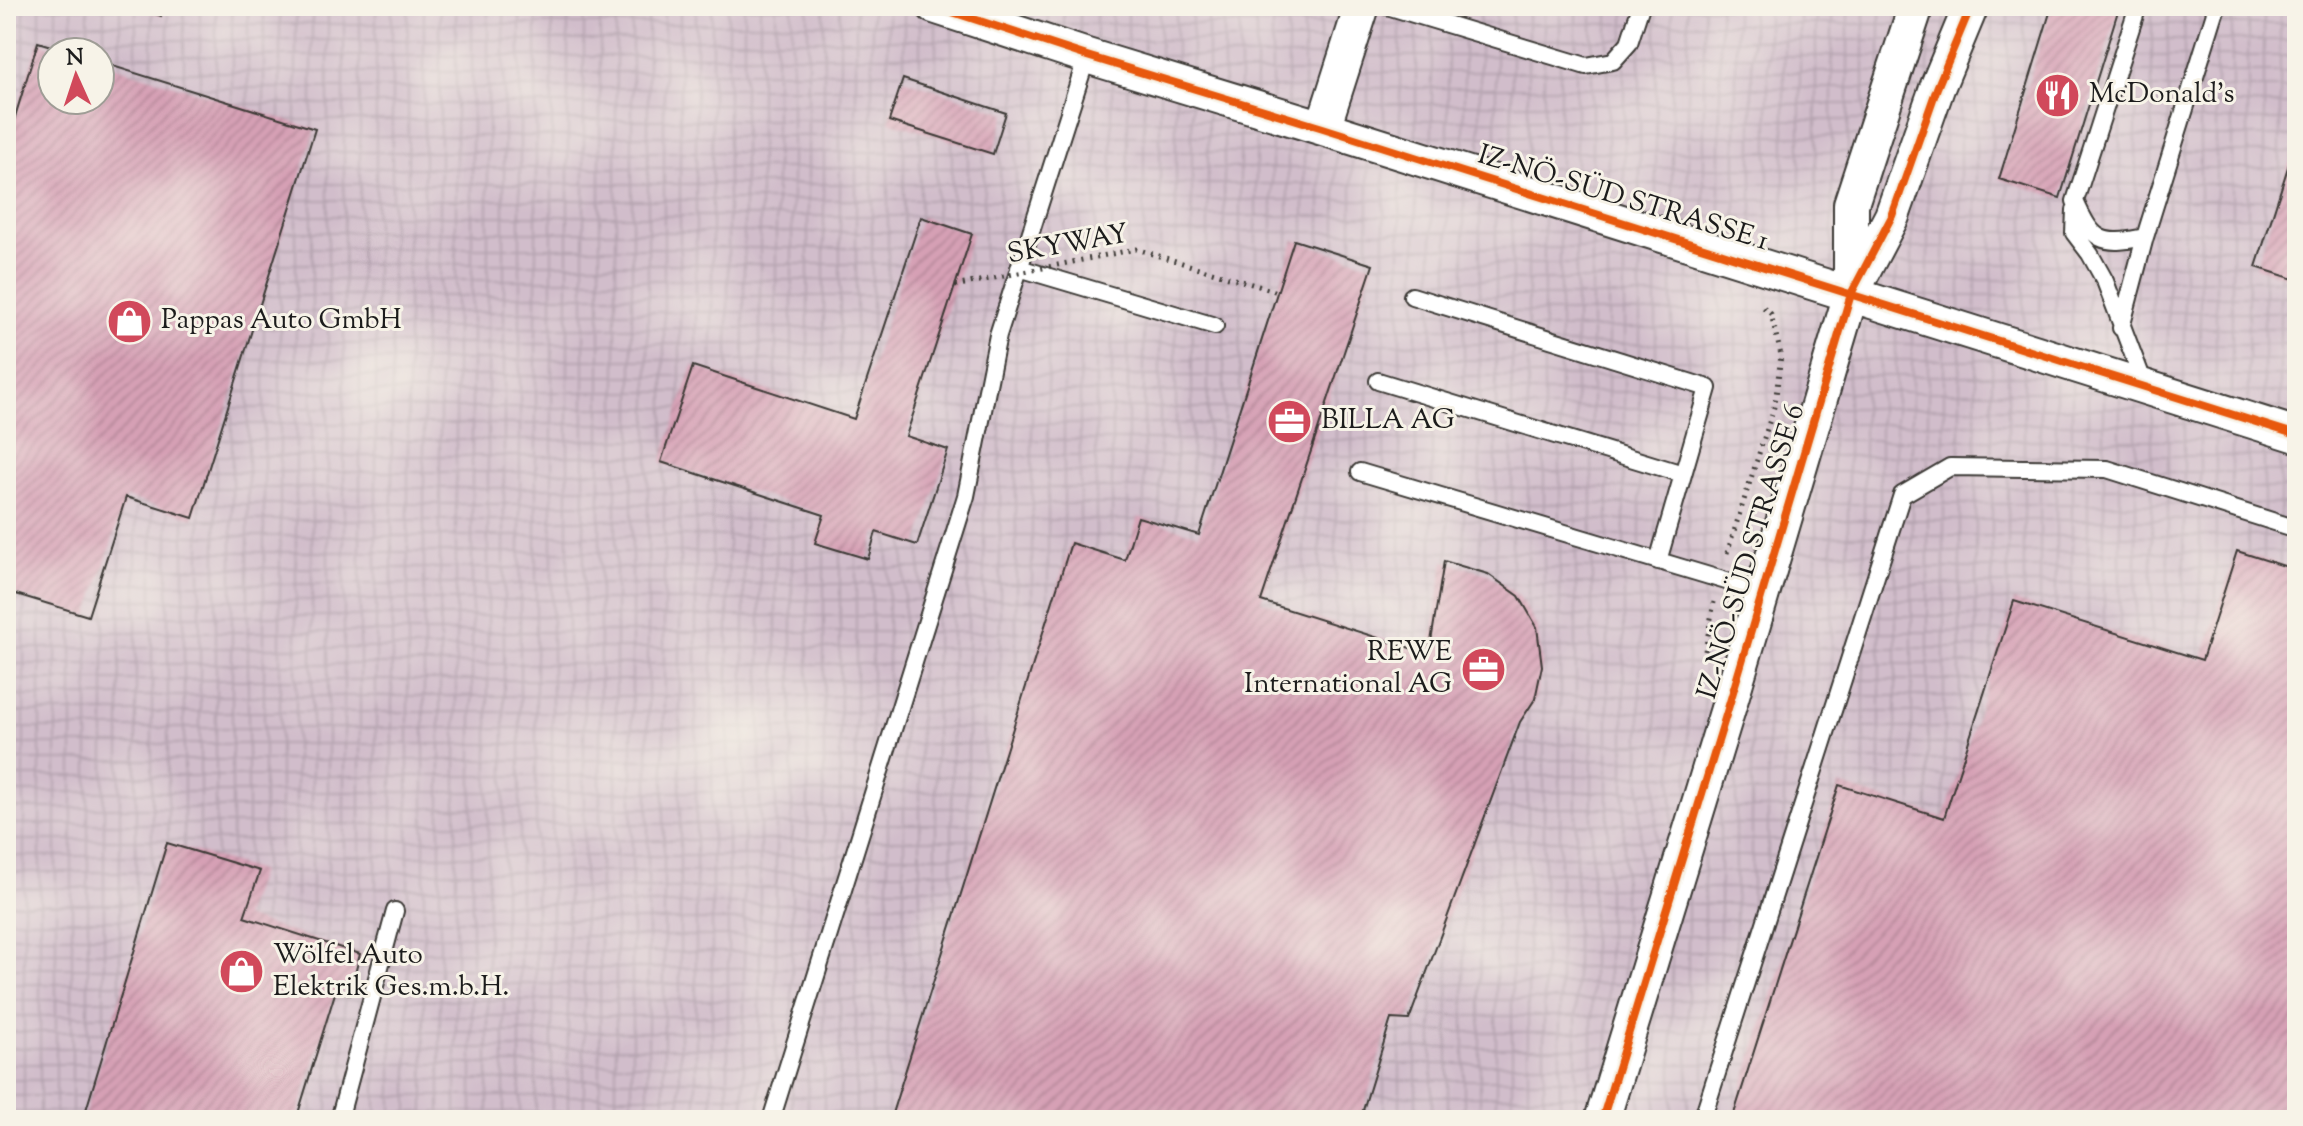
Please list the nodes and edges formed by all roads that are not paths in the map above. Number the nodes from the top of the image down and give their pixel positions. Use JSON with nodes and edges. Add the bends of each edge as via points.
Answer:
{"nodes":[{"id":1,"x":934,"y":6,"type":"edge"},
{"id":2,"x":1362,"y":6,"type":"edge"},
{"id":3,"x":1387,"y":6,"type":"edge"},
{"id":4,"x":1641,"y":6,"type":"edge"},
{"id":5,"x":1916,"y":6,"type":"edge"},
{"id":6,"x":1971,"y":6,"type":"edge"},
{"id":7,"x":2138,"y":6,"type":"edge"},
{"id":8,"x":2217,"y":6,"type":"edge"},
{"id":9,"x":1087,"y":56,"type":"junction"},
{"id":10,"x":1323,"y":128,"type":"junction"},
{"id":11,"x":2075,"y":201,"type":"junction"},
{"id":12,"x":2145,"y":237,"type":"junction"},
{"id":13,"x":1019,"y":268,"type":"junction"},
{"id":14,"x":1851,"y":294,"type":"junction"},
{"id":15,"x":1412,"y":296,"type":"dead end"},
{"id":16,"x":1215,"y":326,"type":"dead end"},
{"id":17,"x":2121,"y":328,"type":"junction"},
{"id":18,"x":1378,"y":381,"type":"dead end"},
{"id":19,"x":2146,"y":387,"type":"junction"},
{"id":20,"x":2297,"y":435,"type":"edge"},
{"id":21,"x":1360,"y":472,"type":"dead end"},
{"id":22,"x":1683,"y":474,"type":"junction"},
{"id":23,"x":2297,"y":529,"type":"edge"},
{"id":24,"x":1658,"y":561,"type":"junction"},
{"id":25,"x":1763,"y":592,"type":"junction"},
{"id":26,"x":395,"y":911,"type":"dead end"},
{"id":27,"x":339,"y":1120,"type":"edge"},
{"id":28,"x":771,"y":1120,"type":"edge"},
{"id":29,"x":1602,"y":1120,"type":"edge"},
{"id":30,"x":1702,"y":1120,"type":"edge"}],
"edges":[{"from":1,"to":9,"type":"street","name":"IZ-NÖ-SÜD STRASSE 1"},
{"from":2,"to":10,"type":"street"},
{"from":3,"to":4,"type":"lane","via":[[1586,66],[1613,61],[1629,43]]},
{"from":5,"to":14,"type":"street","name":"IZ-NÖ-SÜD STRASSE 6","via":[[1851,204]]},
{"from":6,"to":14,"type":"street","name":"IZ-NÖ-SÜD STRASSE 6","via":[[1892,216]]},
{"from":7,"to":11,"type":"lane"},
{"from":8,"to":12,"type":"lane"},
{"from":9,"to":10,"type":"street","name":"IZ-NÖ-SÜD STRASSE 1"},
{"from":9,"to":13,"type":"lane"},
{"from":10,"to":14,"type":"street","name":"IZ-NÖ-SÜD STRASSE 1"},
{"from":11,"to":12,"type":"lane","via":[[2086,228],[2101,239]]},
{"from":11,"to":17,"type":"lane","via":[[2074,233],[2105,281]]},
{"from":12,"to":17,"type":"lane"},
{"from":13,"to":16,"type":"lane"},
{"from":13,"to":28,"type":"lane","via":[[998,335],[966,496]]},
{"from":14,"to":19,"type":"street","name":"IZ-NÖ-SÜD STRASSE 1"},
{"from":14,"to":25,"type":"street","name":"IZ-NÖ-SÜD STRASSE 6"},
{"from":15,"to":22,"type":"lane","via":[[1708,388]]},
{"from":17,"to":19,"type":"lane"},
{"from":18,"to":22,"type":"lane"},
{"from":19,"to":20,"type":"street","name":"IZ-NÖ-SÜD STRASSE 1"},
{"from":21,"to":24,"type":"lane"},
{"from":22,"to":24,"type":"lane"},
{"from":23,"to":30,"type":"lane","via":[[2107,469],[1950,467],[1902,495]]},
{"from":24,"to":25,"type":"lane"},
{"from":25,"to":29,"type":"street","name":"IZ-NÖ-SÜD STRASSE 6"},
{"from":26,"to":27,"type":"lane"}]}
